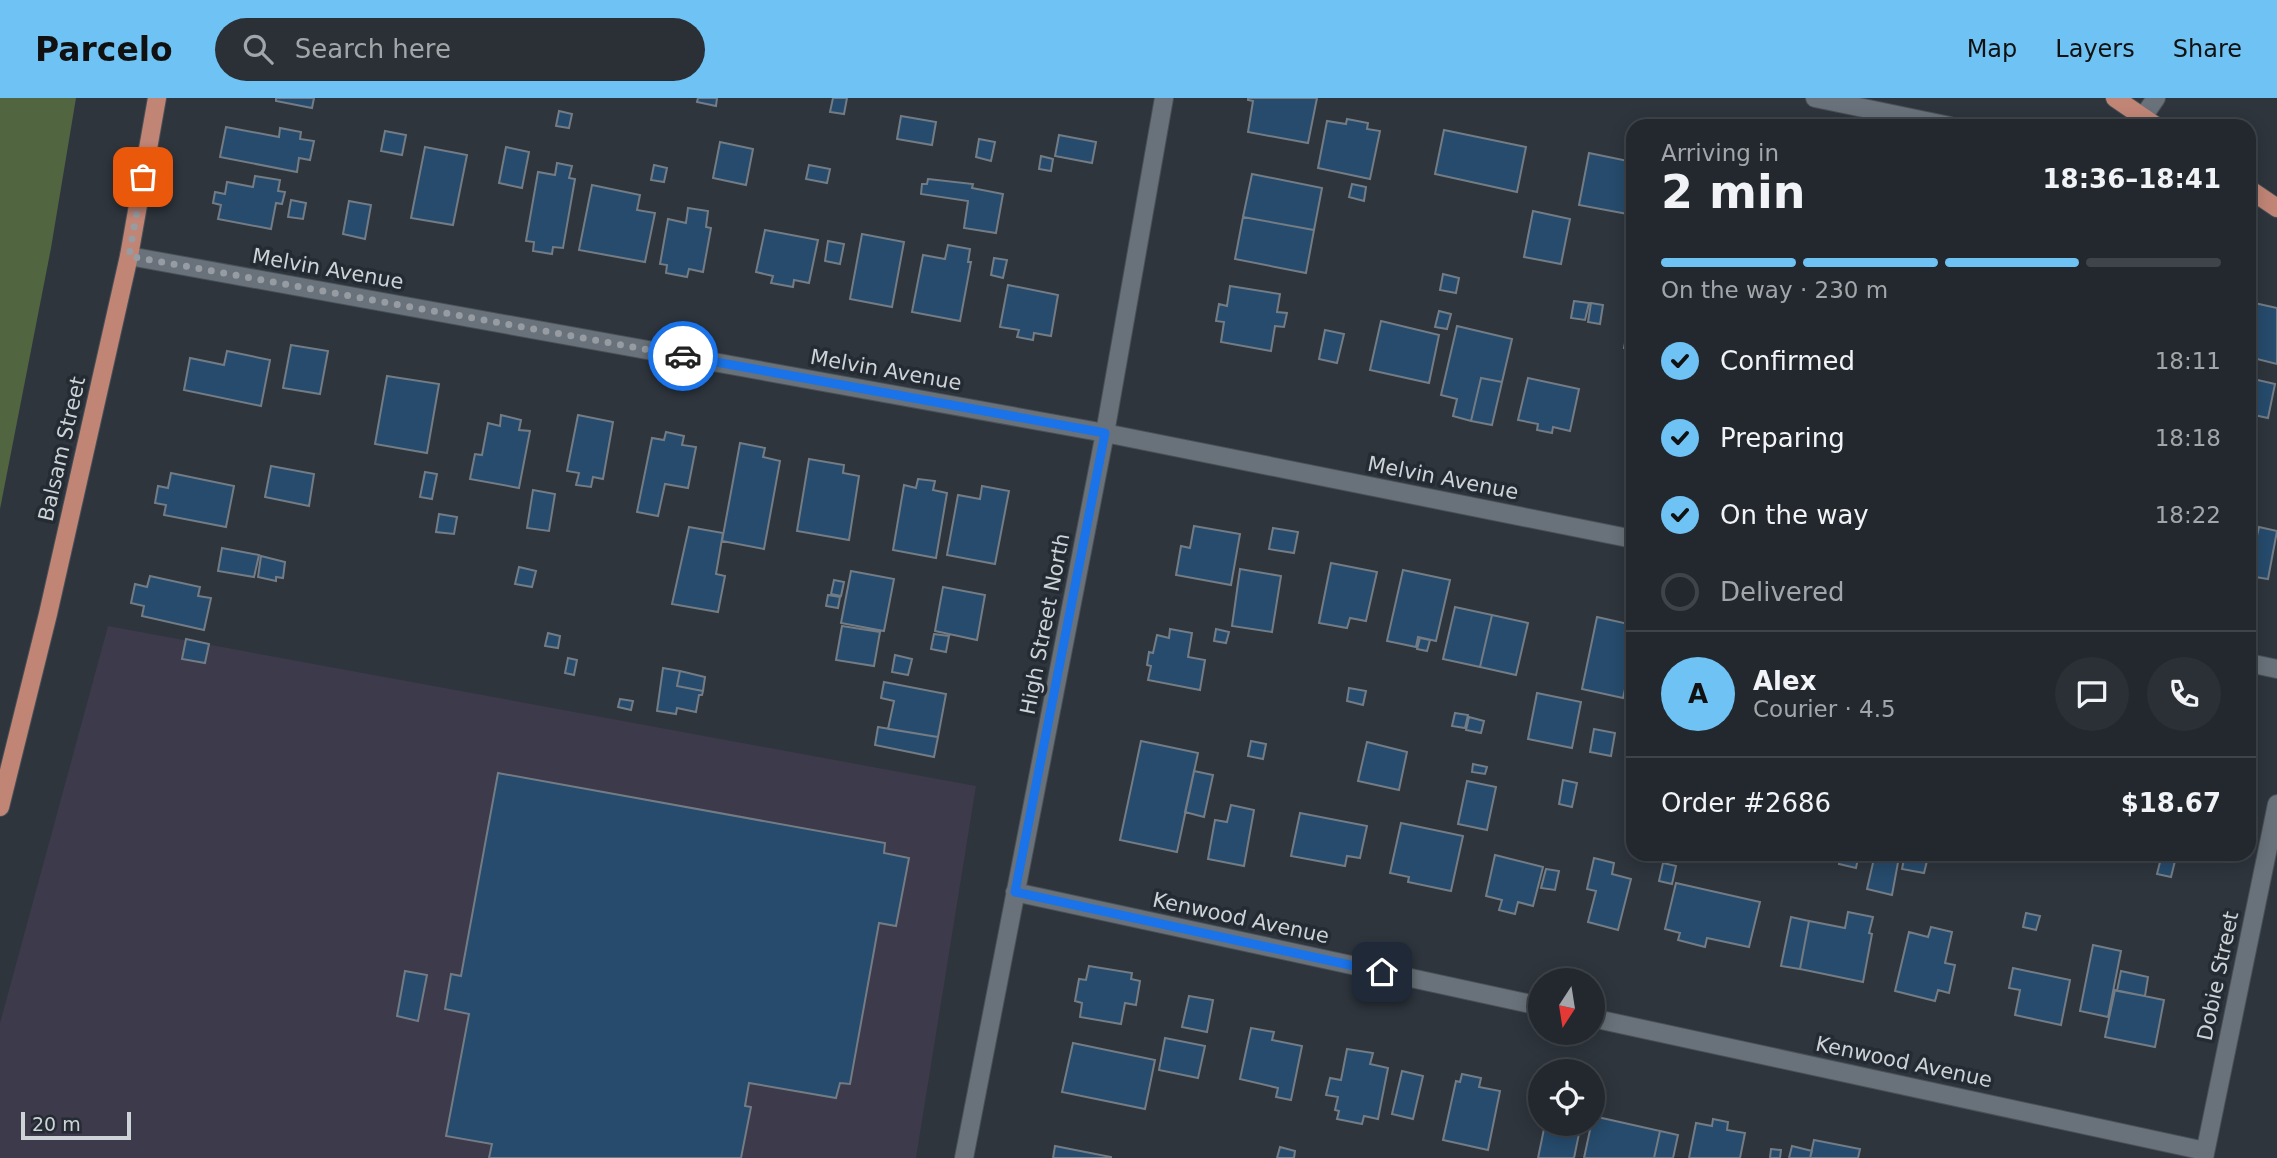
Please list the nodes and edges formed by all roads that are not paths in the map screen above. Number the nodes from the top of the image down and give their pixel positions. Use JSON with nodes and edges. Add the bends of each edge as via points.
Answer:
{"nodes":[{"id":1,"x":157,"y":98,"type":"edge"},
{"id":2,"x":1164,"y":98,"type":"edge"},
{"id":3,"x":1815,"y":98,"type":"edge"},
{"id":4,"x":2115,"y":98,"type":"edge"},
{"id":5,"x":2156,"y":98,"type":"edge"},
{"id":6,"x":1916,"y":119,"type":"edge"},
{"id":7,"x":2139,"y":119,"type":"edge"},
{"id":8,"x":2145,"y":119,"type":"edge"},
{"id":9,"x":2256,"y":193,"type":"edge"},
{"id":10,"x":2277,"y":208,"type":"edge"},
{"id":11,"x":129,"y":256,"type":"junction"},
{"id":12,"x":1105,"y":433,"type":"junction"},
{"id":13,"x":1626,"y":538,"type":"edge"},
{"id":14,"x":2256,"y":664,"type":"edge"},
{"id":15,"x":2277,"y":669,"type":"edge"},
{"id":16,"x":2277,"y":804,"type":"edge"},
{"id":17,"x":0,"y":807,"type":"edge"},
{"id":18,"x":1015,"y":892,"type":"junction"},
{"id":19,"x":1528,"y":1003,"type":"edge"},
{"id":20,"x":1605,"y":1021,"type":"edge"},
{"id":21,"x":2204,"y":1154,"type":"edge"},
{"id":22,"x":964,"y":1158,"type":"edge"}],
"edges":[{"from":1,"to":11,"type":"main road","name":"Balsam Street"},
{"from":2,"to":12,"type":"street","name":"High Street North"},
{"from":3,"to":6,"type":"street"},
{"from":4,"to":7,"type":"main road"},
{"from":5,"to":8,"type":"street"},
{"from":9,"to":10,"type":"main road"},
{"from":11,"to":12,"type":"street","name":"Melvin Avenue"},
{"from":11,"to":17,"type":"main road","name":"Balsam Street"},
{"from":12,"to":13,"type":"street","name":"Melvin Avenue"},
{"from":12,"to":18,"type":"street","name":"High Street North"},
{"from":14,"to":15,"type":"street"},
{"from":16,"to":21,"type":"street","name":"Dobie Street"},
{"from":18,"to":19,"type":"street","name":"Kenwood Avenue"},
{"from":18,"to":22,"type":"street","name":"High Street North"},
{"from":20,"to":21,"type":"street","name":"Kenwood Avenue"}]}
